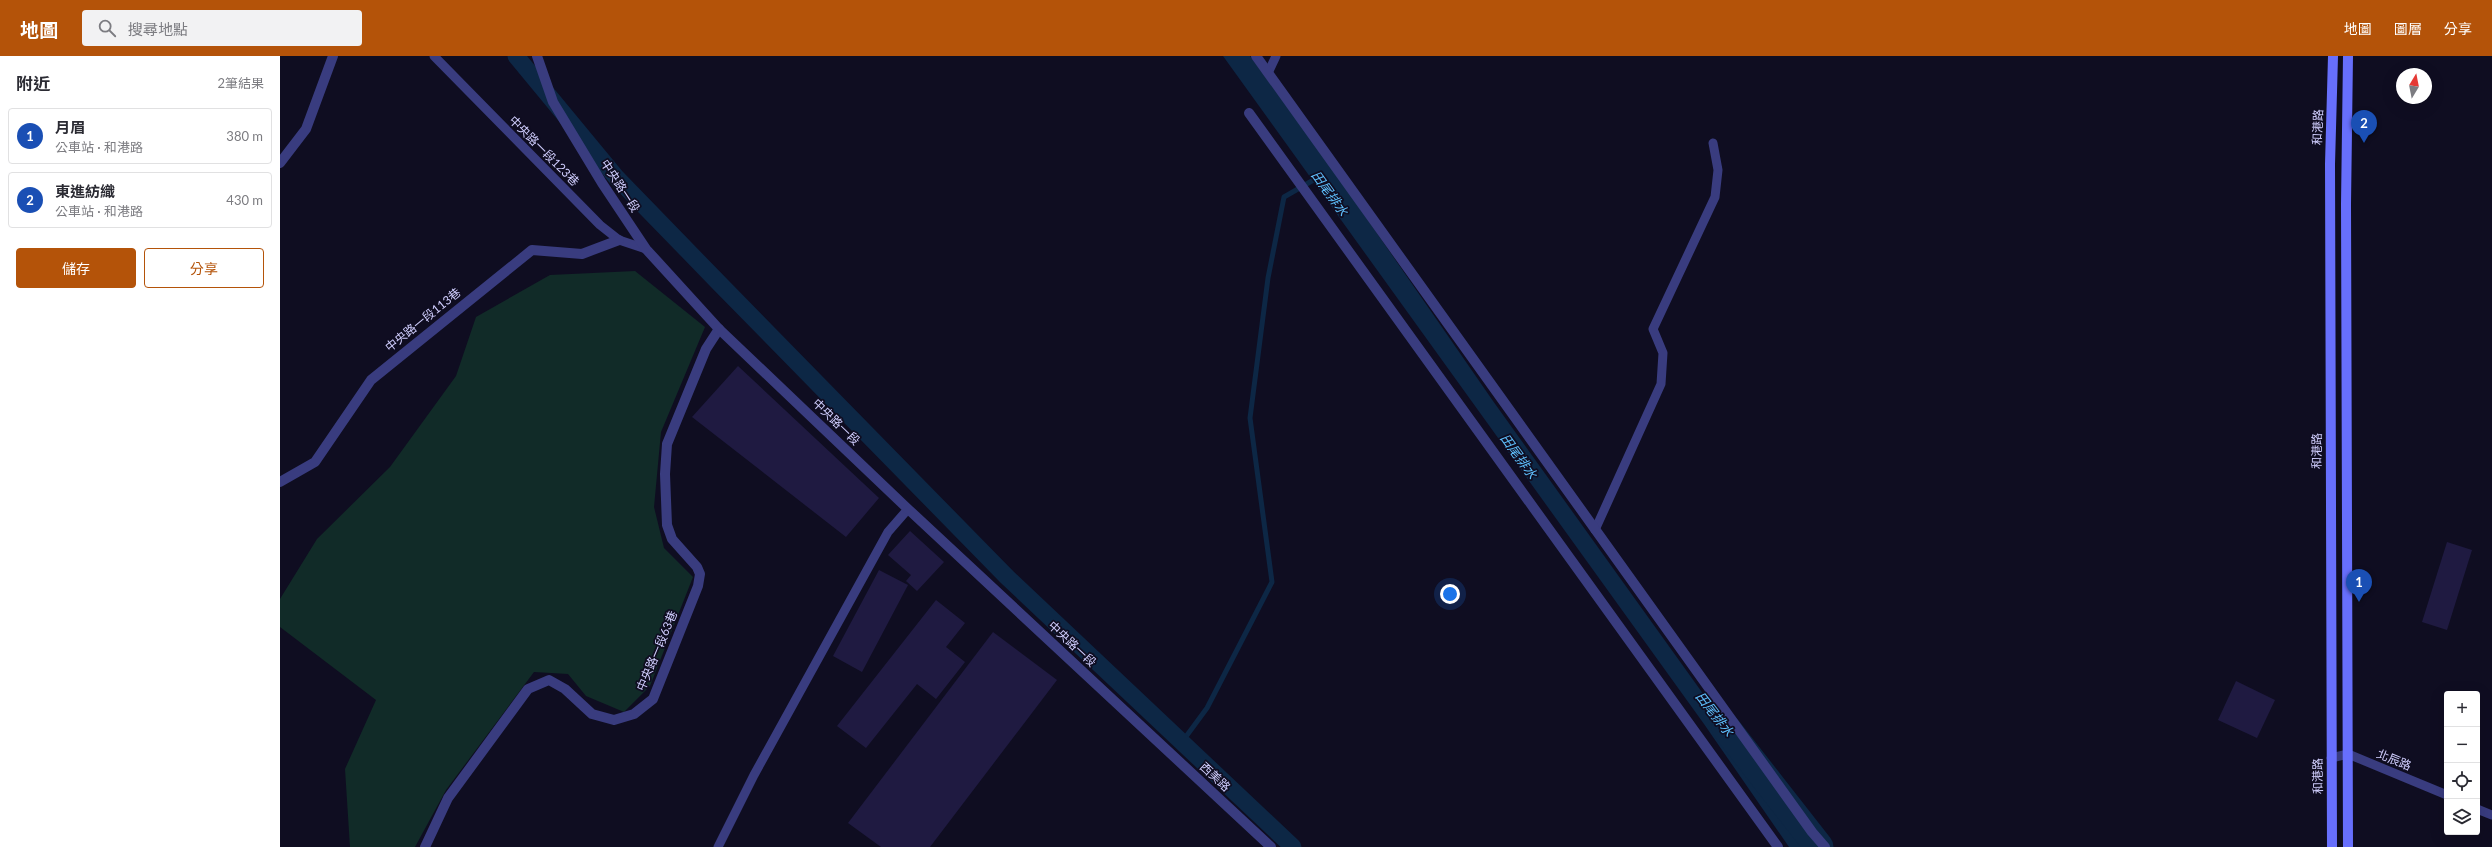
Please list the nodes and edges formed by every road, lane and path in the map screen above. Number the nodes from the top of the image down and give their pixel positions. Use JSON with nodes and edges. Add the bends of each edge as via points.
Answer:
{"nodes":[{"id":1,"x":333,"y":56,"type":"edge"},
{"id":2,"x":434,"y":56,"type":"edge"},
{"id":3,"x":537,"y":56,"type":"edge"},
{"id":4,"x":1256,"y":56,"type":"edge"},
{"id":5,"x":1276,"y":56,"type":"edge"},
{"id":6,"x":2333,"y":56,"type":"edge"},
{"id":7,"x":2348,"y":56,"type":"edge"},
{"id":8,"x":1268,"y":73,"type":"junction"},
{"id":9,"x":1249,"y":113,"type":"dead end"},
{"id":10,"x":1713,"y":143,"type":"dead end"},
{"id":11,"x":280,"y":163,"type":"edge"},
{"id":12,"x":619,"y":240,"type":"junction"},
{"id":13,"x":646,"y":249,"type":"junction"},
{"id":14,"x":719,"y":329,"type":"junction"},
{"id":15,"x":280,"y":482,"type":"edge"},
{"id":16,"x":908,"y":509,"type":"junction"},
{"id":17,"x":1595,"y":530,"type":"junction"},
{"id":18,"x":1141,"y":726,"type":"joint"},
{"id":19,"x":2348,"y":754,"type":"junction"},
{"id":20,"x":2331,"y":758,"type":"junction"},
{"id":21,"x":2444,"y":794,"type":"edge"},
{"id":22,"x":2480,"y":810,"type":"edge"},
{"id":23,"x":2492,"y":815,"type":"edge"},
{"id":24,"x":425,"y":847,"type":"edge"},
{"id":25,"x":718,"y":847,"type":"edge"},
{"id":26,"x":1271,"y":847,"type":"edge"},
{"id":27,"x":1778,"y":847,"type":"edge"},
{"id":28,"x":1825,"y":847,"type":"edge"},
{"id":29,"x":2332,"y":847,"type":"edge"},
{"id":30,"x":2348,"y":847,"type":"edge"}],
"edges":[{"from":1,"to":11,"type":"street","via":[[306,129]]},
{"from":2,"to":12,"type":"lane","name":"中央路一段123巷","via":[[600,225]]},
{"from":3,"to":13,"type":"street","name":"中央路一段","via":[[553,102]]},
{"from":4,"to":8,"type":"street"},
{"from":5,"to":8,"type":"lane"},
{"from":6,"to":20,"type":"main road","name":"和港路","via":[[2330,164]]},
{"from":7,"to":19,"type":"main road"},
{"from":8,"to":17,"type":"street"},
{"from":9,"to":27,"type":"street"},
{"from":10,"to":17,"type":"lane","via":[[1718,170],[1715,197],[1653,329],[1663,353],[1661,384]]},
{"from":12,"to":13,"type":"lane","name":"中央路一段123巷"},
{"from":12,"to":15,"type":"street","name":"中央路一段113巷","via":[[582,254],[532,250],[371,380],[315,462]]},
{"from":13,"to":14,"type":"street","name":"中央路一段"},
{"from":14,"to":16,"type":"street","name":"中央路一段"},
{"from":14,"to":24,"type":"street","name":"中央路一段63巷","via":[[706,349],[668,444],[665,474],[666,525],[672,539],[700,574],[698,586],[653,699],[634,714],[614,720],[592,714],[565,690],[549,680],[528,689],[448,798]]},
{"from":16,"to":18,"type":"street","name":"中央路一段"},
{"from":16,"to":25,"type":"lane","via":[[888,532],[754,775]]},
{"from":17,"to":28,"type":"street"},
{"from":18,"to":26,"type":"street","name":"西美路"},
{"from":19,"to":20,"type":"lane"},
{"from":19,"to":21,"type":"lane","name":"北辰路"},
{"from":19,"to":30,"type":"main road"},
{"from":20,"to":29,"type":"main road","name":"和港路"},
{"from":22,"to":23,"type":"lane"}]}
